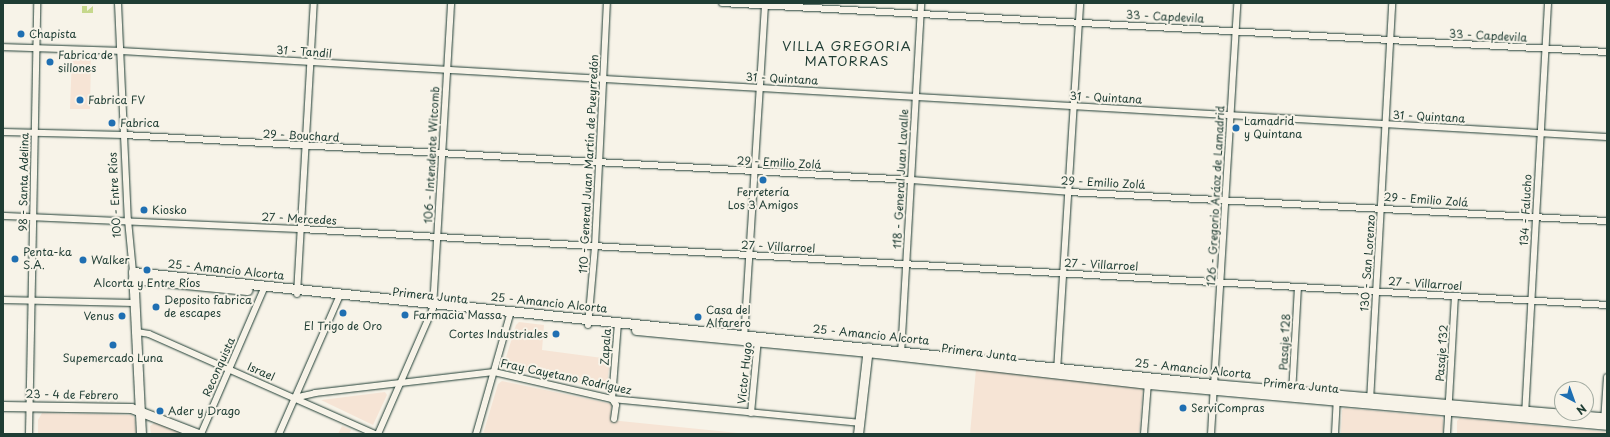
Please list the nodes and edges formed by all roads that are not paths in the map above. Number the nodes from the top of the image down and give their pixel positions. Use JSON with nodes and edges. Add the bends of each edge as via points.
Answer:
{"nodes":[{"id":1,"x":37,"y":3,"type":"edge"},
{"id":2,"x":118,"y":3,"type":"edge"},
{"id":3,"x":314,"y":3,"type":"edge"},
{"id":4,"x":451,"y":3,"type":"edge"},
{"id":5,"x":608,"y":3,"type":"edge"},
{"id":6,"x":722,"y":3,"type":"edge"},
{"id":7,"x":922,"y":3,"type":"edge"},
{"id":8,"x":1080,"y":3,"type":"edge"},
{"id":9,"x":1237,"y":3,"type":"edge"},
{"id":10,"x":1392,"y":3,"type":"edge"},
{"id":11,"x":1548,"y":3,"type":"edge"},
{"id":12,"x":765,"y":5,"type":"edge"},
{"id":13,"x":921,"y":14,"type":"junction"},
{"id":14,"x":1079,"y":23,"type":"junction"},
{"id":15,"x":1235,"y":31,"type":"junction"},
{"id":16,"x":1390,"y":41,"type":"junction"},
{"id":17,"x":3,"y":46,"type":"edge"},
{"id":18,"x":36,"y":48,"type":"junction"},
{"id":19,"x":1545,"y":48,"type":"junction"},
{"id":20,"x":121,"y":51,"type":"junction"},
{"id":21,"x":1607,"y":52,"type":"edge"},
{"id":22,"x":311,"y":62,"type":"junction"},
{"id":23,"x":446,"y":72,"type":"junction"},
{"id":24,"x":604,"y":78,"type":"junction"},
{"id":25,"x":761,"y":87,"type":"junction"},
{"id":26,"x":916,"y":96,"type":"junction"},
{"id":27,"x":1075,"y":106,"type":"junction"},
{"id":28,"x":1231,"y":115,"type":"junction"},
{"id":29,"x":1386,"y":124,"type":"junction"},
{"id":30,"x":3,"y":132,"type":"edge"},
{"id":31,"x":35,"y":132,"type":"junction"},
{"id":32,"x":1540,"y":133,"type":"junction"},
{"id":33,"x":124,"y":135,"type":"junction"},
{"id":34,"x":1607,"y":137,"type":"edge"},
{"id":35,"x":306,"y":146,"type":"junction"},
{"id":36,"x":443,"y":154,"type":"junction"},
{"id":37,"x":598,"y":162,"type":"junction"},
{"id":38,"x":754,"y":173,"type":"junction"},
{"id":39,"x":911,"y":180,"type":"junction"},
{"id":40,"x":1069,"y":192,"type":"junction"},
{"id":41,"x":1226,"y":199,"type":"junction"},
{"id":42,"x":1382,"y":207,"type":"junction"},
{"id":43,"x":3,"y":216,"type":"edge"},
{"id":44,"x":33,"y":217,"type":"junction"},
{"id":45,"x":1536,"y":217,"type":"junction"},
{"id":46,"x":128,"y":220,"type":"junction"},
{"id":47,"x":1607,"y":221,"type":"edge"},
{"id":48,"x":301,"y":229,"type":"junction"},
{"id":49,"x":438,"y":237,"type":"junction"},
{"id":50,"x":595,"y":246,"type":"junction"},
{"id":51,"x":749,"y":255,"type":"junction"},
{"id":52,"x":906,"y":264,"type":"junction"},
{"id":53,"x":1064,"y":273,"type":"junction"},
{"id":54,"x":133,"y":276,"type":"junction"},
{"id":55,"x":1221,"y":282,"type":"junction"},
{"id":56,"x":1298,"y":287,"type":"junction"},
{"id":57,"x":264,"y":289,"type":"junction"},
{"id":58,"x":1376,"y":291,"type":"junction"},
{"id":59,"x":297,"y":292,"type":"junction"},
{"id":60,"x":340,"y":296,"type":"junction"},
{"id":61,"x":1455,"y":297,"type":"junction"},
{"id":62,"x":1531,"y":299,"type":"junction"},
{"id":63,"x":3,"y":300,"type":"edge"},
{"id":64,"x":31,"y":301,"type":"junction"},
{"id":65,"x":134,"y":303,"type":"junction"},
{"id":66,"x":433,"y":305,"type":"junction"},
{"id":67,"x":1607,"y":305,"type":"edge"},
{"id":68,"x":510,"y":314,"type":"junction"},
{"id":69,"x":589,"y":322,"type":"junction"},
{"id":70,"x":618,"y":325,"type":"junction"},
{"id":71,"x":137,"y":332,"type":"junction"},
{"id":72,"x":744,"y":338,"type":"junction"},
{"id":73,"x":758,"y":339,"type":"junction"},
{"id":74,"x":867,"y":349,"type":"junction"},
{"id":75,"x":901,"y":353,"type":"junction"},
{"id":76,"x":229,"y":369,"type":"junction"},
{"id":77,"x":1057,"y":371,"type":"junction"},
{"id":78,"x":494,"y":372,"type":"junction"},
{"id":79,"x":1607,"y":377,"type":"edge"},
{"id":80,"x":1148,"y":381,"type":"junction"},
{"id":81,"x":400,"y":383,"type":"junction"},
{"id":82,"x":1214,"y":387,"type":"junction"},
{"id":83,"x":1292,"y":394,"type":"junction"},
{"id":84,"x":294,"y":398,"type":"junction"},
{"id":85,"x":1337,"y":398,"type":"junction"},
{"id":86,"x":612,"y":399,"type":"junction"},
{"id":87,"x":1370,"y":401,"type":"junction"},
{"id":88,"x":3,"y":406,"type":"edge"},
{"id":89,"x":29,"y":406,"type":"junction"},
{"id":90,"x":1448,"y":408,"type":"junction"},
{"id":91,"x":140,"y":409,"type":"junction"},
{"id":92,"x":751,"y":413,"type":"junction"},
{"id":93,"x":1525,"y":414,"type":"junction"},
{"id":94,"x":614,"y":419,"type":"dead end"},
{"id":95,"x":1606,"y":422,"type":"edge"},
{"id":96,"x":859,"y":423,"type":"junction"},
{"id":97,"x":29,"y":434,"type":"edge"},
{"id":98,"x":141,"y":434,"type":"edge"},
{"id":99,"x":199,"y":434,"type":"edge"},
{"id":100,"x":279,"y":434,"type":"edge"},
{"id":101,"x":377,"y":434,"type":"edge"},
{"id":102,"x":476,"y":434,"type":"edge"},
{"id":103,"x":858,"y":434,"type":"edge"},
{"id":104,"x":1144,"y":434,"type":"edge"},
{"id":105,"x":1211,"y":434,"type":"edge"},
{"id":106,"x":1335,"y":434,"type":"edge"},
{"id":107,"x":1447,"y":434,"type":"edge"}],
"edges":[{"from":1,"to":18,"type":"street","name":"98 - Santa Adelina"},
{"from":2,"to":20,"type":"street","name":"100 - Entre Ríos"},
{"from":3,"to":22,"type":"street"},
{"from":4,"to":23,"type":"street","name":"106 - Intendente Witcomb"},
{"from":5,"to":24,"type":"street","name":"110 - General Juan Martín de Pueyrredón"},
{"from":6,"to":12,"type":"street","name":"33 - Capdevila"},
{"from":7,"to":13,"type":"street","name":"118 - General Juan Lavalle"},
{"from":8,"to":14,"type":"street"},
{"from":9,"to":15,"type":"street","name":"126 - Gregorio Aráoz de Lamadrid"},
{"from":10,"to":16,"type":"street","name":"130 - San Lorenzo"},
{"from":11,"to":19,"type":"street","name":"134 - Falucho"},
{"from":12,"to":13,"type":"street","name":"33 - Capdevila"},
{"from":12,"to":25,"type":"street"},
{"from":13,"to":14,"type":"street","name":"33 - Capdevila"},
{"from":13,"to":26,"type":"street","name":"118 - General Juan Lavalle"},
{"from":14,"to":15,"type":"street","name":"33 - Capdevila"},
{"from":14,"to":27,"type":"street"},
{"from":15,"to":16,"type":"street","name":"33 - Capdevila"},
{"from":15,"to":28,"type":"street","name":"126 - Gregorio Aráoz de Lamadrid"},
{"from":16,"to":19,"type":"street","name":"33 - Capdevila"},
{"from":16,"to":29,"type":"street","name":"130 - San Lorenzo"},
{"from":17,"to":18,"type":"street","name":"31 - Tandil"},
{"from":18,"to":20,"type":"street","name":"31 - Tandil"},
{"from":18,"to":31,"type":"street","name":"98 - Santa Adelina"},
{"from":19,"to":21,"type":"street","name":"33 - Capdevila"},
{"from":19,"to":32,"type":"street","name":"134 - Falucho"},
{"from":20,"to":22,"type":"street","name":"31 - Tandil"},
{"from":20,"to":33,"type":"street","name":"100 - Entre Ríos"},
{"from":22,"to":23,"type":"street","name":"31 - Tandil"},
{"from":22,"to":35,"type":"street"},
{"from":23,"to":24,"type":"street","name":"31 - Tandil"},
{"from":23,"to":36,"type":"street","name":"106 - Intendente Witcomb"},
{"from":24,"to":25,"type":"street","name":"31 - Quintana"},
{"from":24,"to":37,"type":"street","name":"110 - General Juan Martín de Pueyrredón"},
{"from":25,"to":26,"type":"street","name":"31 - Quintana"},
{"from":25,"to":38,"type":"street"},
{"from":26,"to":27,"type":"street","name":"31 - Quintana"},
{"from":26,"to":39,"type":"street","name":"118 - General Juan Lavalle"},
{"from":27,"to":28,"type":"street","name":"31 - Quintana"},
{"from":27,"to":40,"type":"street"},
{"from":28,"to":29,"type":"street","name":"31 - Quintana"},
{"from":28,"to":41,"type":"street","name":"126 - Gregorio Aráoz de Lamadrid"},
{"from":29,"to":32,"type":"street","name":"31 - Quintana"},
{"from":29,"to":42,"type":"street","name":"130 - San Lorenzo"},
{"from":30,"to":31,"type":"street","name":"29 - Bouchard"},
{"from":31,"to":33,"type":"street","name":"29 - Bouchard"},
{"from":31,"to":44,"type":"street","name":"98 - Santa Adelina"},
{"from":32,"to":34,"type":"street","name":"31 - Quintana"},
{"from":32,"to":45,"type":"street","name":"134 - Falucho"},
{"from":33,"to":35,"type":"street","name":"29 - Bouchard"},
{"from":33,"to":46,"type":"street","name":"100 - Entre Ríos"},
{"from":35,"to":36,"type":"street","name":"29 - Bouchard"},
{"from":35,"to":48,"type":"street"},
{"from":36,"to":37,"type":"street","name":"29 - Bouchard"},
{"from":36,"to":49,"type":"street","name":"106 - Intendente Witcomb"},
{"from":37,"to":38,"type":"street","name":"29 - Emilio Zolá"},
{"from":37,"to":50,"type":"street","name":"110 - General Juan Martín de Pueyrredón"},
{"from":38,"to":39,"type":"street","name":"29 - Emilio Zolá"},
{"from":38,"to":51,"type":"street"},
{"from":39,"to":40,"type":"street","name":"29 - Emilio Zolá"},
{"from":39,"to":52,"type":"street","name":"118 - General Juan Lavalle"},
{"from":40,"to":41,"type":"street","name":"29 - Emilio Zolá"},
{"from":40,"to":53,"type":"street"},
{"from":41,"to":42,"type":"street","name":"29 - Emilio Zolá"},
{"from":41,"to":55,"type":"street","name":"126 - Gregorio Aráoz de Lamadrid"},
{"from":42,"to":45,"type":"street","name":"29 - Emilio Zolá"},
{"from":42,"to":58,"type":"street","name":"130 - San Lorenzo"},
{"from":43,"to":44,"type":"street","name":"27 - Mercedes"},
{"from":44,"to":46,"type":"street","name":"27 - Mercedes"},
{"from":44,"to":64,"type":"street","name":"98 - Santa Adelina"},
{"from":45,"to":47,"type":"street","name":"29 - Emilio Zolá"},
{"from":45,"to":62,"type":"street","name":"134 - Falucho"},
{"from":46,"to":48,"type":"street","name":"27 - Mercedes"},
{"from":46,"to":54,"type":"street","name":"100 - Entre Ríos"},
{"from":48,"to":49,"type":"street","name":"27 - Mercedes"},
{"from":48,"to":59,"type":"street"},
{"from":49,"to":50,"type":"street","name":"27 - Mercedes"},
{"from":49,"to":66,"type":"street","name":"106 - Intendente Witcomb"},
{"from":50,"to":51,"type":"street","name":"27 - Villarroel"},
{"from":50,"to":69,"type":"street","name":"110 - General Juan Martín de Pueyrredón"},
{"from":51,"to":52,"type":"street","name":"27 - Villarroel"},
{"from":51,"to":72,"type":"street"},
{"from":52,"to":53,"type":"street","name":"27 - Villarroel"},
{"from":52,"to":75,"type":"street","name":"118 - General Juan Lavalle"},
{"from":53,"to":55,"type":"street","name":"27 - Villarroel"},
{"from":53,"to":77,"type":"street"},
{"from":54,"to":57,"type":"main road","name":"Primera Junta"},
{"from":54,"to":65,"type":"main road","name":"100 - Entre Ríos"},
{"from":55,"to":56,"type":"street","name":"27 - Villarroel"},
{"from":55,"to":82,"type":"street","name":"126 - Gregorio Aráoz de Lamadrid"},
{"from":56,"to":58,"type":"street","name":"27 - Villarroel"},
{"from":56,"to":83,"type":"street","name":"Pasaje 128"},
{"from":57,"to":59,"type":"main road","name":"Primera Junta"},
{"from":57,"to":76,"type":"street","name":"Reconquista"},
{"from":58,"to":61,"type":"street","name":"27 - Villarroel"},
{"from":58,"to":87,"type":"street","name":"130 - San Lorenzo"},
{"from":59,"to":60,"type":"main road","name":"Primera Junta"},
{"from":60,"to":66,"type":"main road","name":"Primera Junta"},
{"from":60,"to":84,"type":"street"},
{"from":61,"to":62,"type":"street","name":"27 - Villarroel"},
{"from":61,"to":90,"type":"street","name":"Pasaje 132"},
{"from":62,"to":67,"type":"street","name":"27 - Villarroel"},
{"from":62,"to":93,"type":"street","name":"134 - Falucho"},
{"from":63,"to":64,"type":"street"},
{"from":64,"to":65,"type":"street"},
{"from":64,"to":89,"type":"street","name":"98 - Santa Adelina"},
{"from":65,"to":71,"type":"main road","name":"100 - Entre Ríos"},
{"from":66,"to":68,"type":"main road","name":"Primera Junta"},
{"from":66,"to":81,"type":"street","name":"106 - Intendente Witcomb"},
{"from":68,"to":69,"type":"main road","name":"Primera Junta"},
{"from":68,"to":78,"type":"street"},
{"from":69,"to":70,"type":"main road","name":"Primera Junta"},
{"from":70,"to":72,"type":"main road","name":"Primera Junta"},
{"from":70,"to":86,"type":"street","name":"Zapala"},
{"from":71,"to":76,"type":"street","name":"Israel","via":[[149,334]]},
{"from":71,"to":91,"type":"main road","name":"100 - Entre Ríos"},
{"from":72,"to":73,"type":"main road","name":"Primera Junta"},
{"from":73,"to":74,"type":"main road","name":"Primera Junta"},
{"from":73,"to":92,"type":"street","name":"Victor Hugo"},
{"from":74,"to":75,"type":"main road","name":"Primera Junta"},
{"from":74,"to":96,"type":"main road"},
{"from":75,"to":77,"type":"main road","name":"Primera Junta"},
{"from":76,"to":84,"type":"street","name":"Israel"},
{"from":76,"to":99,"type":"street","name":"Reconquista"},
{"from":77,"to":80,"type":"main road","name":"Primera Junta"},
{"from":78,"to":81,"type":"street","name":"Fray Cayetano Rodríguez"},
{"from":78,"to":86,"type":"street","name":"Fray Cayetano Rodríguez"},
{"from":78,"to":102,"type":"street"},
{"from":79,"to":95,"type":"street"},
{"from":80,"to":82,"type":"main road","name":"Primera Junta"},
{"from":80,"to":104,"type":"street"},
{"from":81,"to":84,"type":"street","name":"Fray Cayetano Rodríguez","via":[[315,393]]},
{"from":81,"to":101,"type":"street","name":"106 - Intendente Witcomb"},
{"from":82,"to":83,"type":"main road","name":"Primera Junta"},
{"from":82,"to":105,"type":"street","name":"126 - Gregorio Aráoz de Lamadrid"},
{"from":83,"to":85,"type":"main road","name":"Primera Junta"},
{"from":84,"to":100,"type":"street"},
{"from":84,"to":101,"type":"street","name":"Israel"},
{"from":85,"to":87,"type":"main road","name":"Primera Junta"},
{"from":85,"to":106,"type":"street"},
{"from":86,"to":92,"type":"street","name":"Fray Cayetano Rodríguez"},
{"from":86,"to":94,"type":"street","name":"Zapala","via":[[616,405]]},
{"from":87,"to":90,"type":"main road","name":"Primera Junta"},
{"from":88,"to":89,"type":"main road","name":"23 - 4 de Febrero"},
{"from":89,"to":91,"type":"main road","name":"23 - 4 de Febrero"},
{"from":89,"to":97,"type":"street","name":"98 - Santa Adelina"},
{"from":90,"to":93,"type":"main road","name":"Primera Junta"},
{"from":90,"to":107,"type":"street","name":"Pasaje 132"},
{"from":91,"to":98,"type":"main road","name":"100 - Entre Ríos"},
{"from":91,"to":99,"type":"main road"},
{"from":92,"to":96,"type":"street","name":"Fray Cayetano Rodríguez"},
{"from":93,"to":95,"type":"main road","name":"Primera Junta"},
{"from":96,"to":103,"type":"main road"}]}
